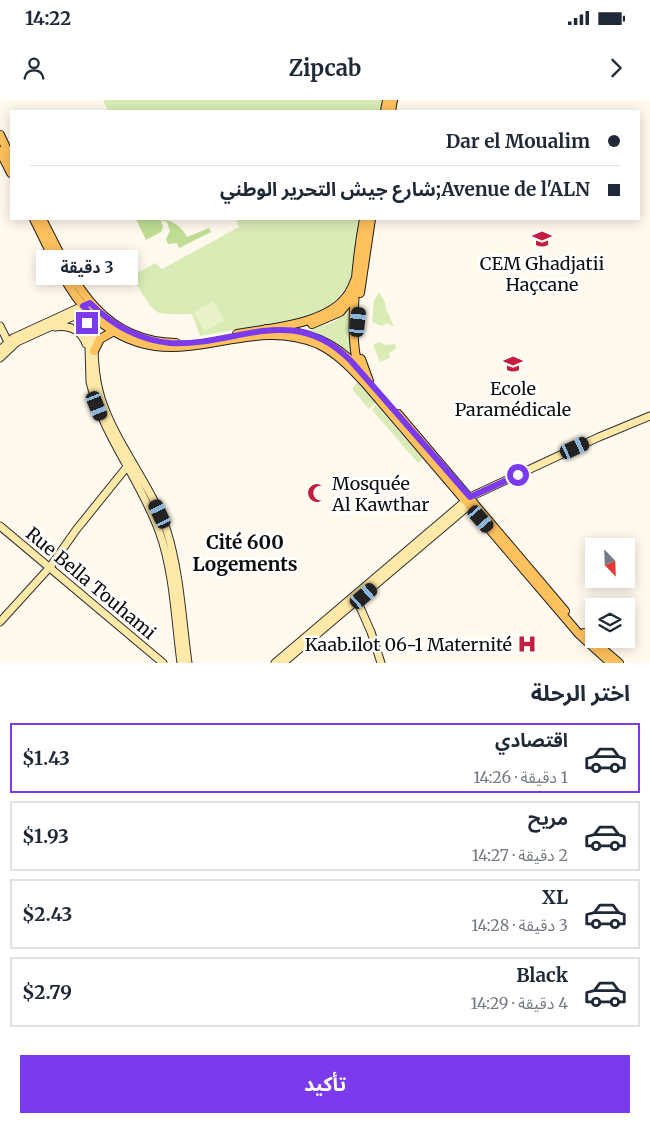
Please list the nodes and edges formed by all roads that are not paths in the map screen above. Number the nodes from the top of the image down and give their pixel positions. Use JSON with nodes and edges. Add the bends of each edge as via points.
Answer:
{"nodes":[{"id":1,"x":0,"y":136,"type":"edge"},
{"id":2,"x":0,"y":151,"type":"edge"},
{"id":3,"x":10,"y":156,"type":"edge"},
{"id":4,"x":10,"y":171,"type":"edge"},
{"id":5,"x":35,"y":220,"type":"edge"},
{"id":6,"x":43,"y":220,"type":"edge"},
{"id":7,"x":364,"y":220,"type":"edge"},
{"id":8,"x":371,"y":220,"type":"edge"},
{"id":9,"x":361,"y":275,"type":"junction"},
{"id":10,"x":356,"y":295,"type":"junction"},
{"id":11,"x":89,"y":307,"type":"junction"},
{"id":12,"x":94,"y":316,"type":"junction"},
{"id":13,"x":0,"y":326,"type":"edge"},
{"id":14,"x":48,"y":328,"type":"junction"},
{"id":15,"x":287,"y":330,"type":"junction"},
{"id":16,"x":114,"y":332,"type":"junction"},
{"id":17,"x":267,"y":332,"type":"junction"},
{"id":18,"x":9,"y":344,"type":"junction"},
{"id":19,"x":91,"y":348,"type":"junction"},
{"id":20,"x":0,"y":350,"type":"edge"},
{"id":21,"x":0,"y":358,"type":"edge"},
{"id":22,"x":361,"y":372,"type":"junction"},
{"id":23,"x":367,"y":382,"type":"junction"},
{"id":24,"x":650,"y":416,"type":"edge"},
{"id":25,"x":130,"y":463,"type":"junction"},
{"id":26,"x":471,"y":500,"type":"junction"},
{"id":27,"x":0,"y":526,"type":"edge"},
{"id":28,"x":50,"y":568,"type":"junction"},
{"id":29,"x":356,"y":599,"type":"junction"},
{"id":30,"x":0,"y":622,"type":"edge"},
{"id":31,"x":163,"y":663,"type":"edge"},
{"id":32,"x":181,"y":663,"type":"edge"},
{"id":33,"x":188,"y":663,"type":"edge"},
{"id":34,"x":275,"y":663,"type":"edge"},
{"id":35,"x":283,"y":663,"type":"edge"},
{"id":36,"x":381,"y":663,"type":"edge"},
{"id":37,"x":610,"y":663,"type":"edge"},
{"id":38,"x":620,"y":663,"type":"edge"}],
"edges":[{"from":1,"to":3,"type":"main road"},
{"from":2,"to":4,"type":"main road"},
{"from":5,"to":11,"type":"main road","via":[[74,292]]},
{"from":6,"to":11,"type":"main road"},
{"from":7,"to":9,"type":"main road"},
{"from":8,"to":9,"type":"main road"},
{"from":9,"to":10,"type":"main road"},
{"from":9,"to":17,"type":"main road","via":[[345,298],[326,314]]},
{"from":9,"to":23,"type":"main road","via":[[358,338]]},
{"from":10,"to":15,"type":"main road","via":[[332,317]]},
{"from":10,"to":22,"type":"main road","via":[[353,341]]},
{"from":11,"to":12,"type":"main road"},
{"from":11,"to":14,"type":"main road"},
{"from":11,"to":17,"type":"main road","via":[[133,334],[170,342],[195,342]]},
{"from":11,"to":18,"type":"main road"},
{"from":11,"to":19,"type":"main road"},
{"from":12,"to":16,"type":"main road"},
{"from":12,"to":19,"type":"main road"},
{"from":13,"to":18,"type":"main road"},
{"from":14,"to":18,"type":"main road"},
{"from":14,"to":19,"type":"main road","via":[[73,328]]},
{"from":15,"to":17,"type":"main road"},
{"from":15,"to":22,"type":"main road","via":[[330,344],[344,353]]},
{"from":16,"to":17,"type":"main road","via":[[136,342],[176,348]]},
{"from":16,"to":19,"type":"main road"},
{"from":17,"to":23,"type":"main road","via":[[317,344],[348,364]]},
{"from":18,"to":20,"type":"main road"},
{"from":18,"to":21,"type":"main road"},
{"from":19,"to":25,"type":"main road","via":[[101,398]]},
{"from":22,"to":23,"type":"main road"},
{"from":23,"to":26,"type":"main road"},
{"from":24,"to":26,"type":"main road"},
{"from":25,"to":28,"type":"main road"},
{"from":25,"to":32,"type":"main road","via":[[164,546]]},
{"from":25,"to":33,"type":"main road","via":[[160,514],[175,563]]},
{"from":26,"to":29,"type":"main road"},
{"from":26,"to":37,"type":"main road","via":[[579,634]]},
{"from":26,"to":38,"type":"main road","via":[[586,635]]},
{"from":27,"to":28,"type":"main road","name":"Rue Bella Touhami"},
{"from":28,"to":30,"type":"main road"},
{"from":28,"to":31,"type":"main road","name":"Rue Bella Touhami"},
{"from":29,"to":34,"type":"main road"},
{"from":29,"to":35,"type":"main road"},
{"from":29,"to":36,"type":"main road","via":[[372,632]]}]}
